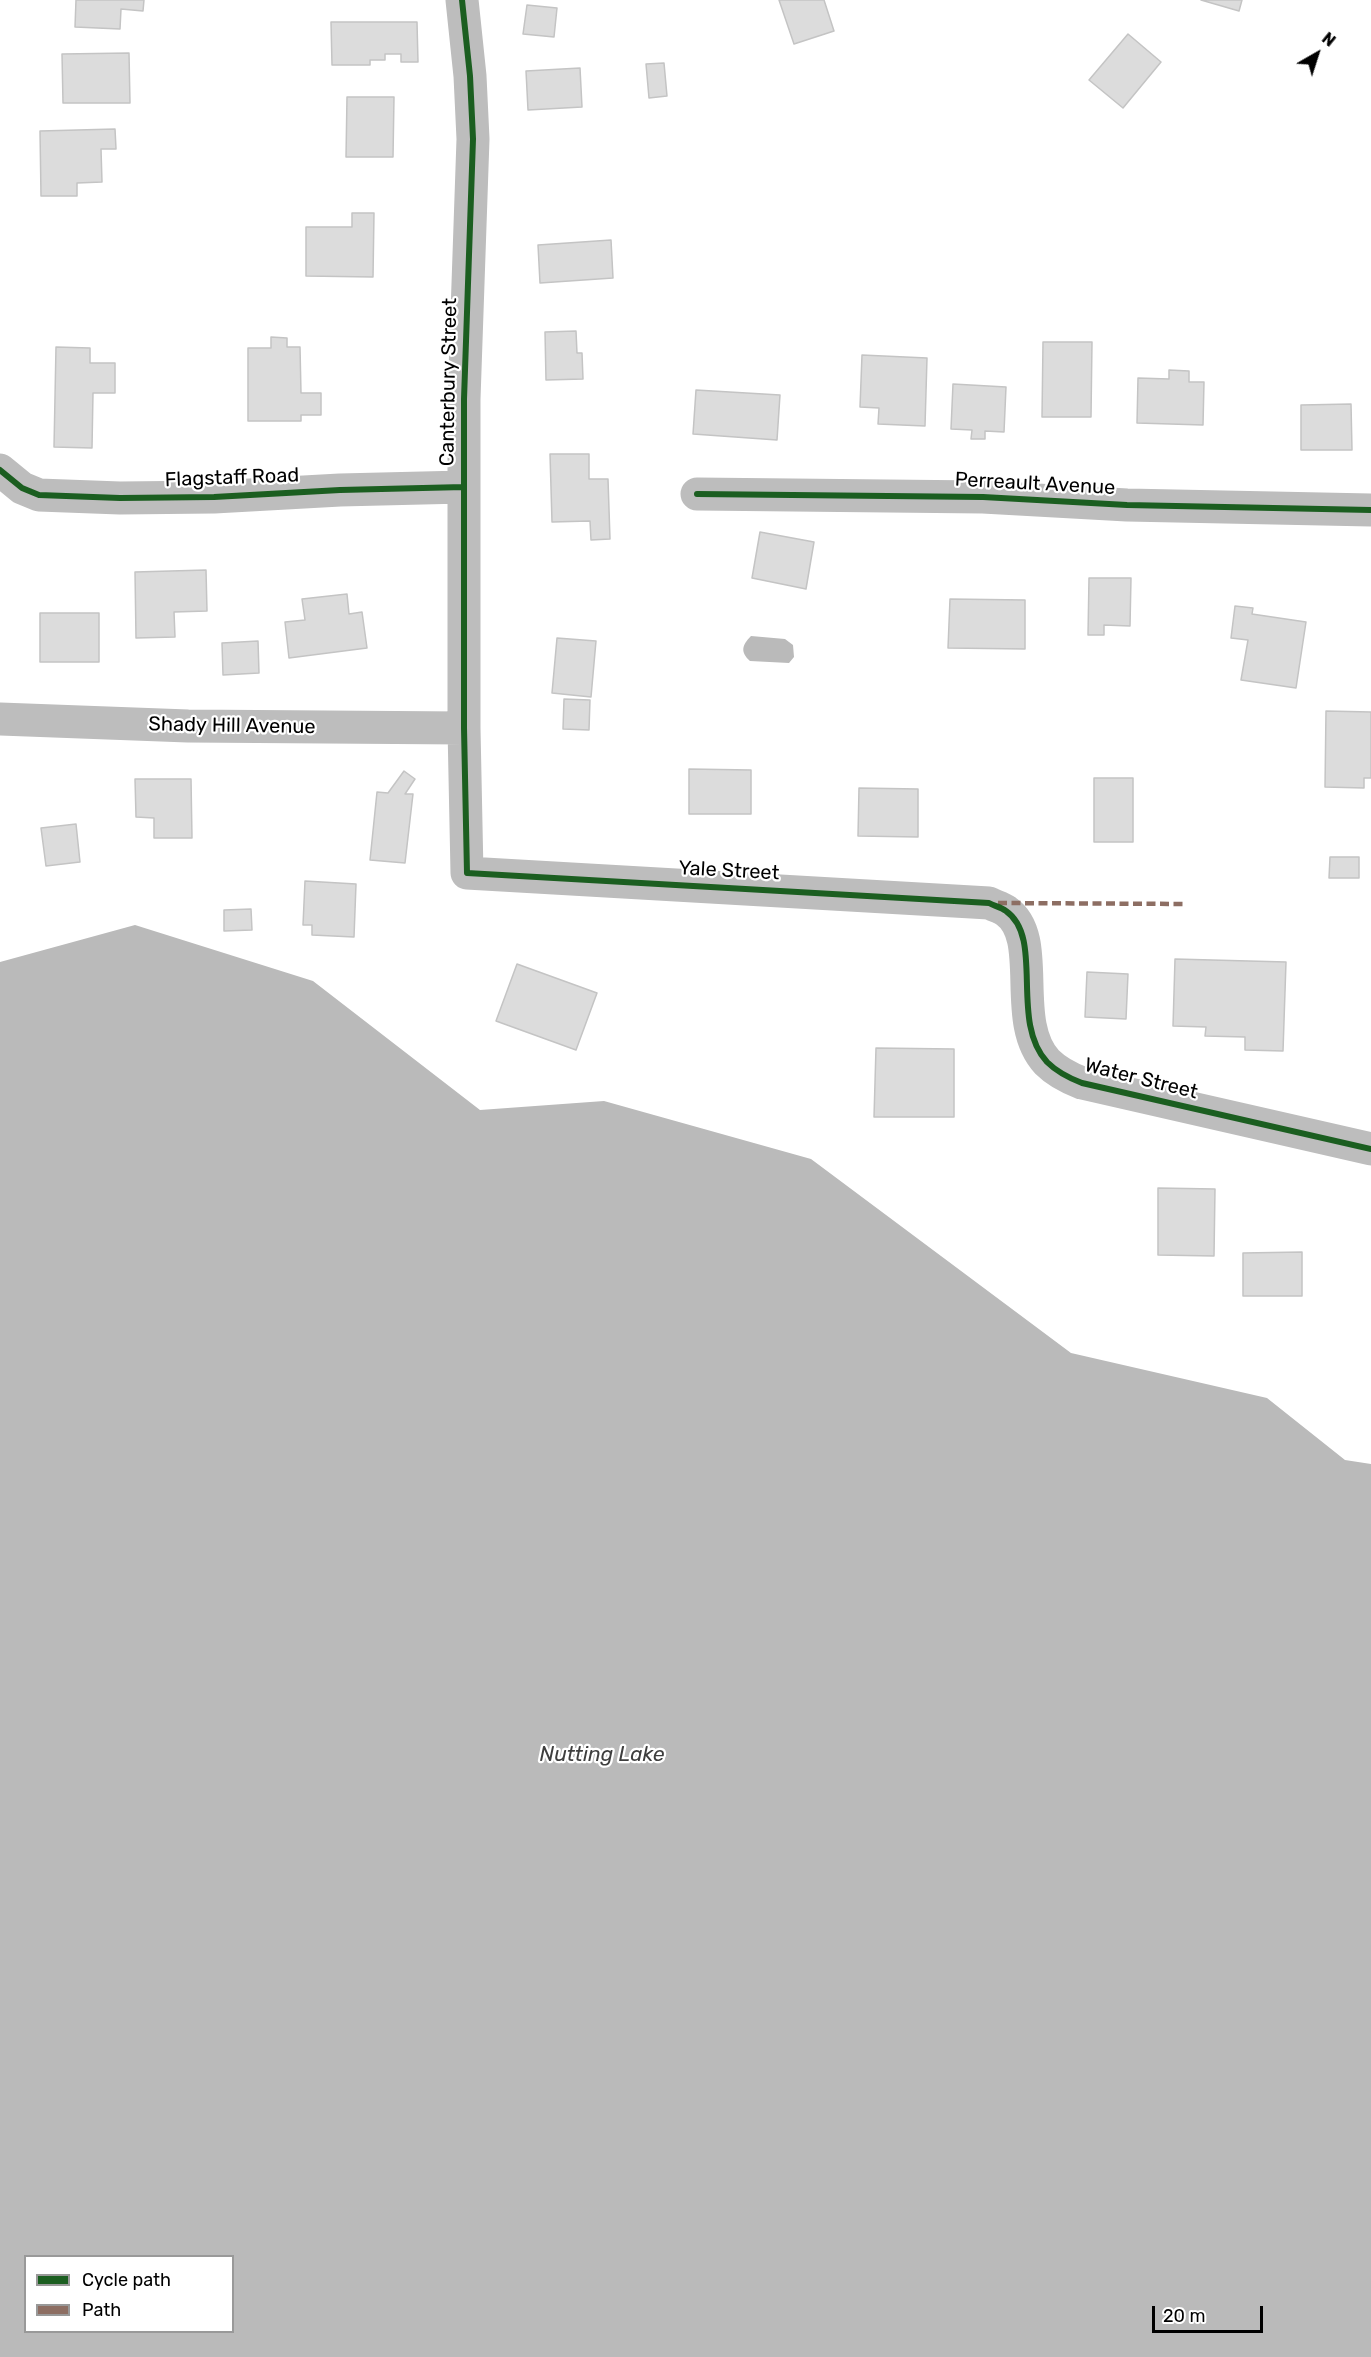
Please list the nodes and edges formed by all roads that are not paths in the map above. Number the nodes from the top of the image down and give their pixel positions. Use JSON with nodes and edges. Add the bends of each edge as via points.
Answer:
{"nodes":[{"id":1,"x":462,"y":0,"type":"edge"},
{"id":2,"x":3,"y":474,"type":"edge"},
{"id":3,"x":464,"y":486,"type":"junction"},
{"id":4,"x":697,"y":494,"type":"dead end"},
{"id":5,"x":1371,"y":510,"type":"edge"},
{"id":6,"x":0,"y":719,"type":"edge"},
{"id":7,"x":464,"y":728,"type":"junction"},
{"id":8,"x":467,"y":873,"type":"joint"},
{"id":9,"x":989,"y":903,"type":"joint"},
{"id":10,"x":1371,"y":1149,"type":"edge"}],
"edges":[{"from":1,"to":3,"type":"street","name":"Canterbury Street","via":[[473,139]]},
{"from":2,"to":3,"type":"street","name":"Flagstaff Road","via":[[39,495],[120,498]]},
{"from":3,"to":7,"type":"street","name":"Canterbury Street"},
{"from":4,"to":5,"type":"street","name":"Perreault Avenue","via":[[983,497],[1126,505]]},
{"from":6,"to":7,"type":"street","name":"Shady Hill Avenue","via":[[188,726]]},
{"from":7,"to":8,"type":"street","name":"Canterbury Street"},
{"from":8,"to":9,"type":"street","name":"Yale Street"},
{"from":9,"to":10,"type":"street","name":"Water Street","via":[[1006,911],[1024,938],[1027,1015],[1034,1042],[1047,1061],[1064,1075],[1082,1083]]}]}
